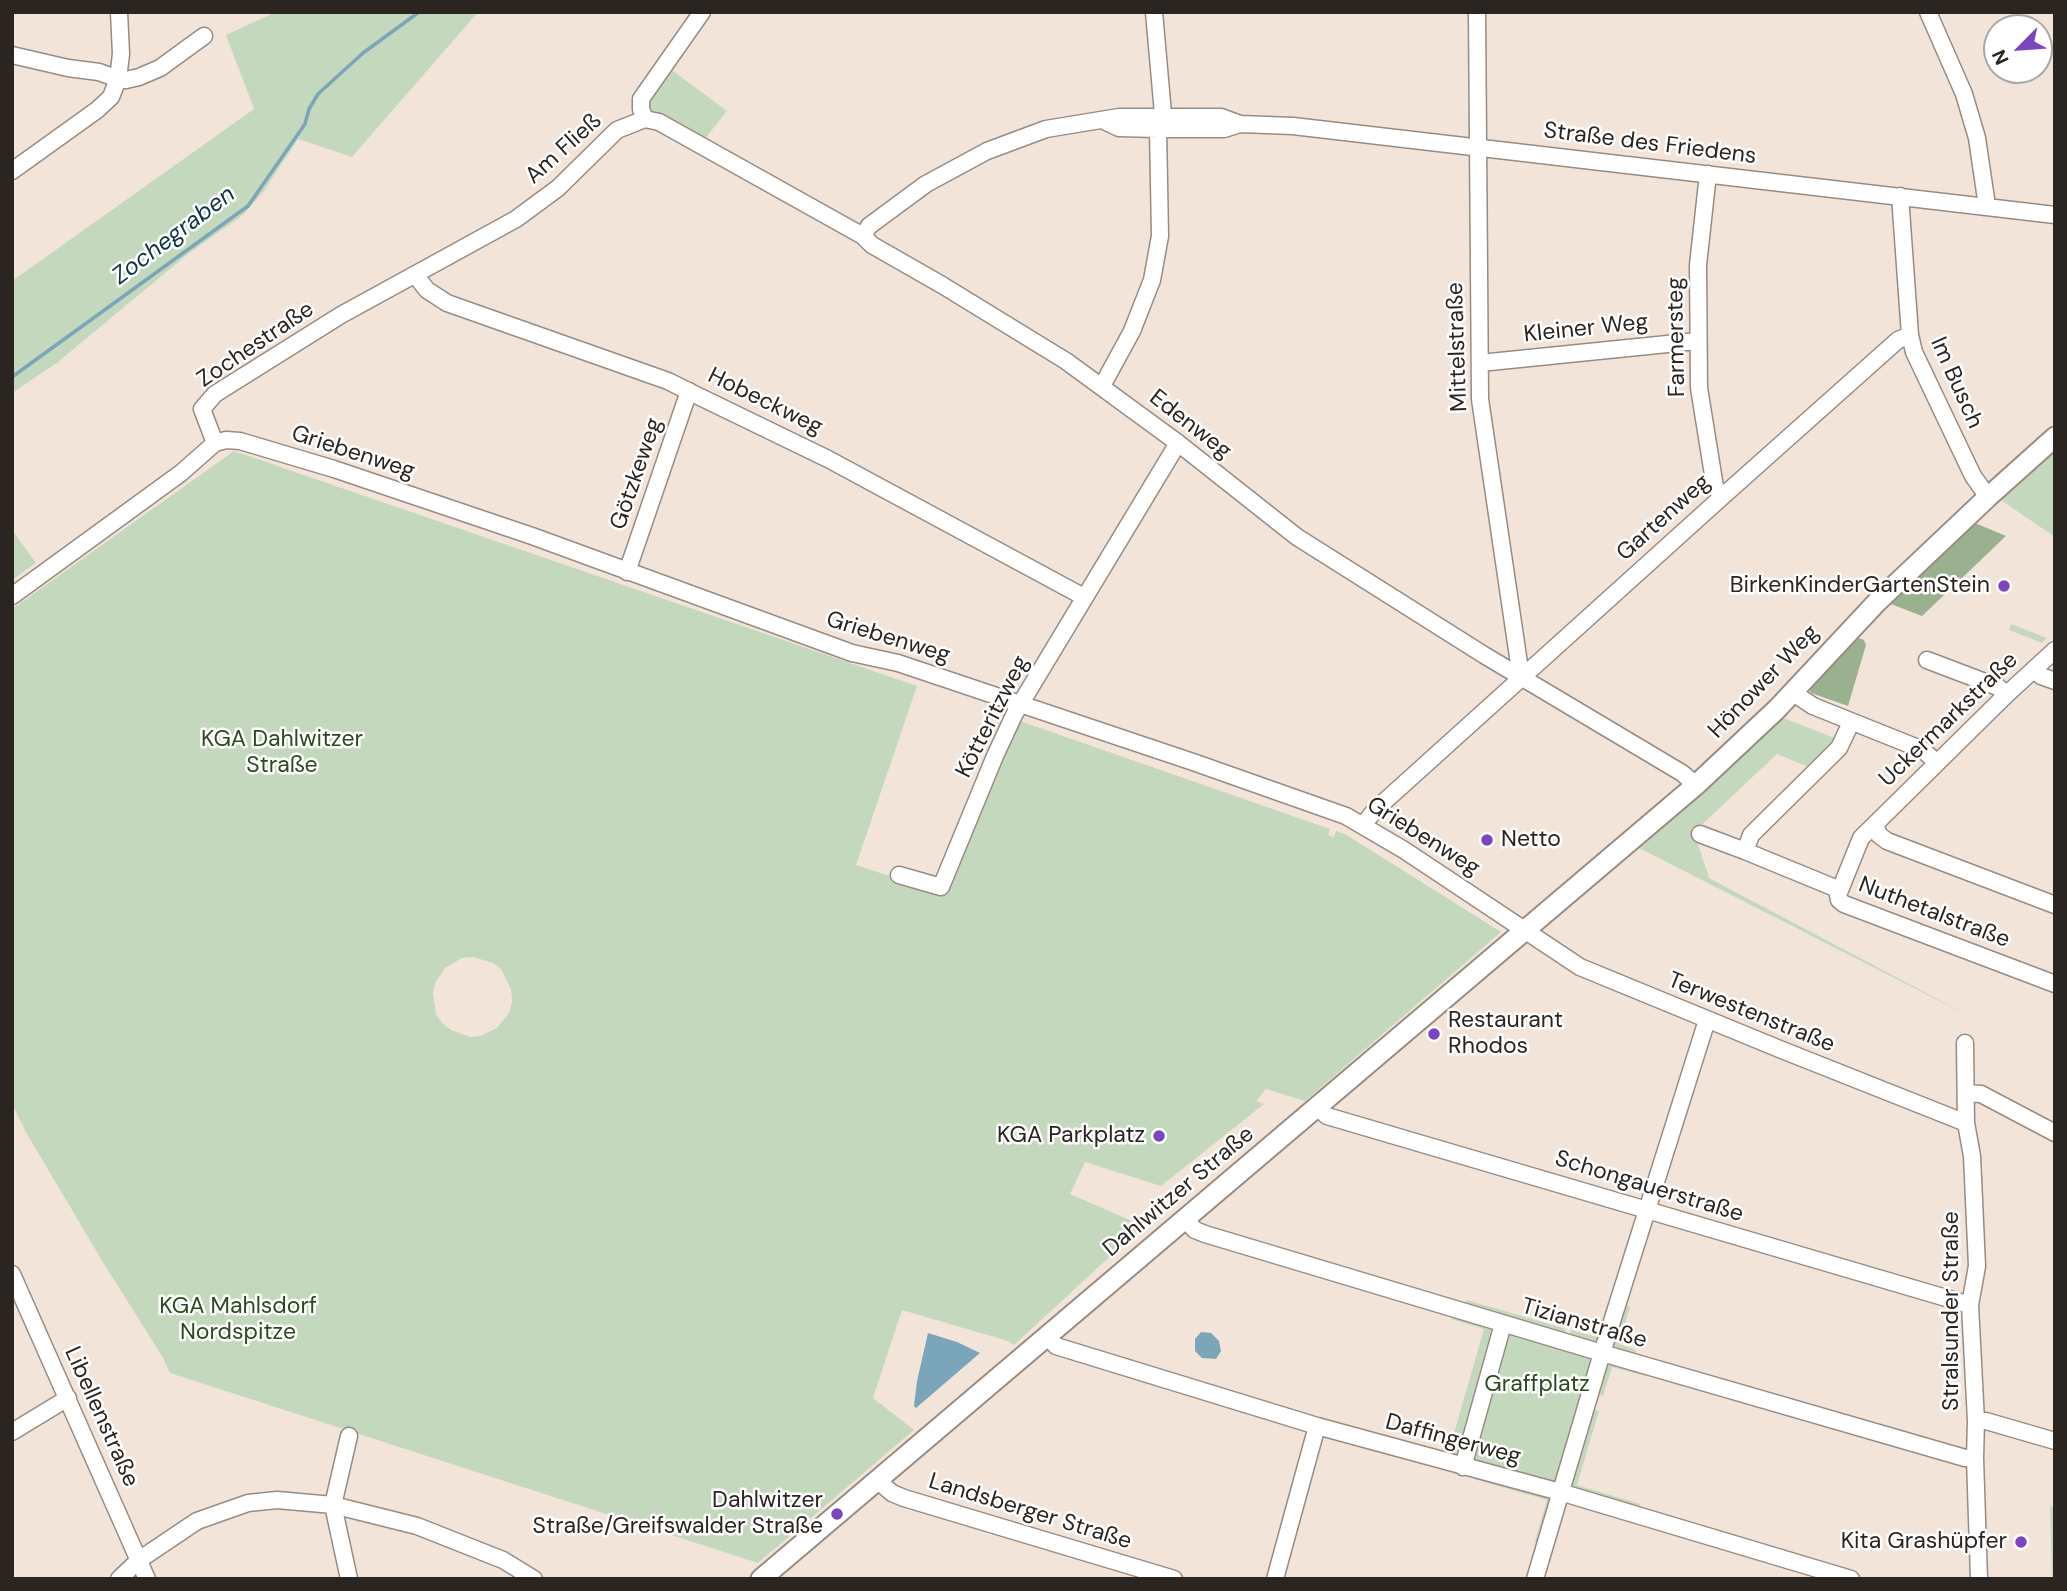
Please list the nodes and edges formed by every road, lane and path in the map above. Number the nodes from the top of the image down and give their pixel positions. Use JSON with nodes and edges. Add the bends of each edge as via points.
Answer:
{"nodes":[{"id":1,"x":119,"y":12,"type":"edge"},
{"id":2,"x":702,"y":12,"type":"edge"},
{"id":3,"x":1154,"y":12,"type":"edge"},
{"id":4,"x":1477,"y":12,"type":"edge"},
{"id":5,"x":1927,"y":12,"type":"edge"},
{"id":6,"x":204,"y":36,"type":"dead end"},
{"id":7,"x":12,"y":55,"type":"edge"},
{"id":8,"x":118,"y":79,"type":"junction"},
{"id":9,"x":645,"y":118,"type":"junction"},
{"id":10,"x":1162,"y":125,"type":"junction"},
{"id":11,"x":1478,"y":146,"type":"junction"},
{"id":12,"x":12,"y":171,"type":"edge"},
{"id":13,"x":1708,"y":174,"type":"junction"},
{"id":14,"x":1900,"y":196,"type":"junction"},
{"id":15,"x":1987,"y":206,"type":"junction"},
{"id":16,"x":2055,"y":215,"type":"edge"},
{"id":17,"x":516,"y":219,"type":"joint"},
{"id":18,"x":863,"y":236,"type":"junction"},
{"id":19,"x":416,"y":276,"type":"junction"},
{"id":20,"x":1910,"y":335,"type":"junction"},
{"id":21,"x":1697,"y":341,"type":"junction"},
{"id":22,"x":1480,"y":363,"type":"junction"},
{"id":23,"x":1102,"y":386,"type":"junction"},
{"id":24,"x":689,"y":391,"type":"junction"},
{"id":25,"x":2055,"y":437,"type":"edge"},
{"id":26,"x":215,"y":443,"type":"junction"},
{"id":27,"x":1178,"y":443,"type":"junction"},
{"id":28,"x":1723,"y":496,"type":"junction"},
{"id":29,"x":1987,"y":497,"type":"junction"},
{"id":30,"x":627,"y":572,"type":"junction"},
{"id":31,"x":12,"y":596,"type":"edge"},
{"id":32,"x":1084,"y":597,"type":"junction"},
{"id":33,"x":2055,"y":650,"type":"edge"},
{"id":34,"x":1927,"y":660,"type":"dead end"},
{"id":35,"x":2034,"y":669,"type":"junction"},
{"id":36,"x":1521,"y":677,"type":"junction"},
{"id":37,"x":2055,"y":681,"type":"edge"},
{"id":38,"x":2006,"y":695,"type":"junction"},
{"id":39,"x":1788,"y":696,"type":"junction"},
{"id":40,"x":1021,"y":705,"type":"junction"},
{"id":41,"x":1848,"y":729,"type":"junction"},
{"id":42,"x":1934,"y":766,"type":"junction"},
{"id":43,"x":1696,"y":785,"type":"junction"},
{"id":44,"x":1363,"y":824,"type":"junction"},
{"id":45,"x":1875,"y":824,"type":"junction"},
{"id":46,"x":1700,"y":834,"type":"dead end"},
{"id":47,"x":1628,"y":843,"type":"joint"},
{"id":48,"x":1745,"y":851,"type":"junction"},
{"id":49,"x":899,"y":874,"type":"dead end"},
{"id":50,"x":1840,"y":890,"type":"junction"},
{"id":51,"x":2055,"y":905,"type":"edge"},
{"id":52,"x":1526,"y":930,"type":"junction"},
{"id":53,"x":2055,"y":984,"type":"edge"},
{"id":54,"x":1707,"y":1020,"type":"junction"},
{"id":55,"x":1965,"y":1043,"type":"dead end"},
{"id":56,"x":1966,"y":1093,"type":"junction"},
{"id":57,"x":1317,"y":1107,"type":"junction"},
{"id":58,"x":1966,"y":1123,"type":"junction"},
{"id":59,"x":2055,"y":1133,"type":"edge"},
{"id":60,"x":1648,"y":1211,"type":"junction"},
{"id":61,"x":1185,"y":1219,"type":"junction"},
{"id":62,"x":12,"y":1274,"type":"edge"},
{"id":63,"x":1970,"y":1305,"type":"junction"},
{"id":64,"x":1503,"y":1324,"type":"junction"},
{"id":65,"x":1047,"y":1336,"type":"junction"},
{"id":66,"x":1602,"y":1353,"type":"junction"},
{"id":67,"x":68,"y":1398,"type":"junction"},
{"id":68,"x":1976,"y":1421,"type":"junction"},
{"id":69,"x":1317,"y":1426,"type":"junction"},
{"id":70,"x":12,"y":1432,"type":"edge"},
{"id":71,"x":349,"y":1436,"type":"dead end"},
{"id":72,"x":2055,"y":1441,"type":"edge"},
{"id":73,"x":1975,"y":1458,"type":"junction"},
{"id":74,"x":1463,"y":1467,"type":"junction"},
{"id":75,"x":877,"y":1480,"type":"junction"},
{"id":76,"x":1560,"y":1492,"type":"junction"},
{"id":77,"x":333,"y":1505,"type":"junction"},
{"id":78,"x":139,"y":1560,"type":"junction"},
{"id":79,"x":119,"y":1579,"type":"edge"},
{"id":80,"x":147,"y":1579,"type":"edge"},
{"id":81,"x":349,"y":1579,"type":"edge"},
{"id":82,"x":534,"y":1579,"type":"edge"},
{"id":83,"x":761,"y":1579,"type":"edge"},
{"id":84,"x":1174,"y":1579,"type":"edge"},
{"id":85,"x":1275,"y":1579,"type":"edge"},
{"id":86,"x":1535,"y":1579,"type":"edge"},
{"id":87,"x":1851,"y":1579,"type":"edge"},
{"id":88,"x":1979,"y":1579,"type":"edge"}],
"edges":[{"from":1,"to":8,"type":"street"},
{"from":2,"to":9,"type":"street","via":[[641,99]]},
{"from":3,"to":10,"type":"street"},
{"from":4,"to":11,"type":"street","name":"Mittelstraße"},
{"from":5,"to":15,"type":"street","via":[[1967,105]]},
{"from":6,"to":8,"type":"street","via":[[160,68]]},
{"from":7,"to":8,"type":"street"},
{"from":8,"to":12,"type":"street","via":[[111,97],[97,110]]},
{"from":9,"to":17,"type":"street","name":"Am Fließ","via":[[617,130],[558,188]]},
{"from":9,"to":18,"type":"street","name":"Edenweg"},
{"from":10,"to":11,"type":"street","name":"Straße des Friedens","via":[[1221,117],[1240,124]]},
{"from":10,"to":18,"type":"street","name":"Straße des Friedens","via":[[1119,117],[1046,129],[987,151],[926,184],[869,226]]},
{"from":10,"to":23,"type":"street","via":[[1160,236],[1152,280],[1132,331]]},
{"from":11,"to":13,"type":"street","name":"Straße des Friedens"},
{"from":11,"to":22,"type":"street","name":"Mittelstraße"},
{"from":13,"to":14,"type":"street","name":"Straße des Friedens"},
{"from":13,"to":21,"type":"street","name":"Farmersteg","via":[[1698,265]]},
{"from":14,"to":15,"type":"street","name":"Straße des Friedens"},
{"from":14,"to":20,"type":"street","name":"Im Busch"},
{"from":15,"to":16,"type":"street","name":"Straße des Friedens"},
{"from":17,"to":19,"type":"street","name":"Zochestraße"},
{"from":18,"to":23,"type":"street","name":"Edenweg"},
{"from":19,"to":24,"type":"street","name":"Hobeckweg","via":[[447,303]]},
{"from":19,"to":26,"type":"street","name":"Zochestraße","via":[[341,315],[215,394],[202,409]]},
{"from":20,"to":28,"type":"street","name":"Gartenweg","via":[[1898,340]]},
{"from":20,"to":29,"type":"street","name":"Im Busch","via":[[1914,352]]},
{"from":21,"to":22,"type":"street","name":"Kleiner Weg"},
{"from":21,"to":28,"type":"street","name":"Farmersteg","via":[[1706,434],[1715,487]]},
{"from":22,"to":36,"type":"street","name":"Mittelstraße","via":[[1484,436]]},
{"from":23,"to":27,"type":"street","name":"Edenweg"},
{"from":24,"to":30,"type":"street","name":"Götzkeweg"},
{"from":24,"to":32,"type":"street","name":"Hobeckweg","via":[[828,458]]},
{"from":25,"to":29,"type":"main road","name":"Hönower Weg"},
{"from":26,"to":30,"type":"street","name":"Griebenweg","via":[[240,441],[334,469]]},
{"from":26,"to":31,"type":"street"},
{"from":27,"to":32,"type":"street","name":"Kötteritzweg"},
{"from":27,"to":36,"type":"street","name":"Edenweg","via":[[1297,537]]},
{"from":28,"to":36,"type":"street","name":"Gartenweg"},
{"from":29,"to":39,"type":"main road","name":"Hönower Weg","via":[[1857,622]]},
{"from":30,"to":40,"type":"street","name":"Griebenweg","via":[[852,653],[898,663]]},
{"from":32,"to":40,"type":"street","name":"Kötteritzweg"},
{"from":33,"to":35,"type":"street","name":"Uckermarkstraße"},
{"from":34,"to":38,"type":"street","via":[[1997,687]]},
{"from":35,"to":37,"type":"street"},
{"from":35,"to":38,"type":"street","name":"Uckermarkstraße"},
{"from":36,"to":43,"type":"street","name":"Edenweg"},
{"from":36,"to":44,"type":"street","name":"Gartenweg"},
{"from":38,"to":42,"type":"street","name":"Uckermarkstraße"},
{"from":39,"to":41,"type":"street","via":[[1795,707]]},
{"from":39,"to":42,"type":"street","via":[[1923,750]]},
{"from":39,"to":43,"type":"main road","name":"Hönower Weg"},
{"from":40,"to":44,"type":"street","name":"Griebenweg"},
{"from":40,"to":49,"type":"street","name":"Kötteritzweg","via":[[995,755],[941,887]]},
{"from":41,"to":42,"type":"street"},
{"from":41,"to":48,"type":"street","via":[[1839,748],[1751,835]]},
{"from":42,"to":45,"type":"street","name":"Uckermarkstraße"},
{"from":43,"to":47,"type":"main road","name":"Hönower Weg"},
{"from":44,"to":52,"type":"street","name":"Griebenweg"},
{"from":45,"to":50,"type":"street","name":"Nuthetalstraße","via":[[1861,838]]},
{"from":45,"to":51,"type":"street","via":[[1887,841]]},
{"from":46,"to":48,"type":"street"},
{"from":47,"to":52,"type":"main road","name":"Dahlwitzer Straße"},
{"from":48,"to":50,"type":"street"},
{"from":50,"to":53,"type":"street","name":"Nuthetalstraße","via":[[1839,900],[1844,904]]},
{"from":52,"to":54,"type":"street","name":"Terwestenstraße","via":[[1580,967]]},
{"from":52,"to":57,"type":"main road","name":"Dahlwitzer Straße"},
{"from":54,"to":58,"type":"street","name":"Terwestenstraße"},
{"from":54,"to":60,"type":"street"},
{"from":55,"to":56,"type":"street","name":"Stralsunder Straße"},
{"from":56,"to":58,"type":"street","name":"Stralsunder Straße"},
{"from":56,"to":59,"type":"street","via":[[1981,1094]]},
{"from":57,"to":60,"type":"street","name":"Schongauerstraße","via":[[1327,1116]]},
{"from":57,"to":61,"type":"main road","name":"Dahlwitzer Straße"},
{"from":58,"to":63,"type":"street","name":"Stralsunder Straße","via":[[1977,1266]]},
{"from":60,"to":63,"type":"street","name":"Schongauerstraße"},
{"from":60,"to":66,"type":"street"},
{"from":61,"to":64,"type":"street","name":"Tizianstraße","via":[[1205,1234]]},
{"from":61,"to":65,"type":"main road","name":"Dahlwitzer Straße"},
{"from":62,"to":67,"type":"street","name":"Libellenstraße"},
{"from":63,"to":68,"type":"street","name":"Stralsunder Straße"},
{"from":64,"to":66,"type":"street","name":"Tizianstraße"},
{"from":64,"to":74,"type":"street"},
{"from":65,"to":69,"type":"street","name":"Daffingerweg","via":[[1056,1346]]},
{"from":65,"to":75,"type":"main road","name":"Dahlwitzer Straße"},
{"from":66,"to":73,"type":"street","name":"Tizianstraße"},
{"from":66,"to":76,"type":"street"},
{"from":67,"to":70,"type":"street"},
{"from":67,"to":78,"type":"street","name":"Libellenstraße"},
{"from":68,"to":72,"type":"street"},
{"from":68,"to":73,"type":"street","name":"Stralsunder Straße"},
{"from":69,"to":74,"type":"street","name":"Daffingerweg"},
{"from":69,"to":85,"type":"street"},
{"from":71,"to":77,"type":"street"},
{"from":73,"to":88,"type":"street","name":"Stralsunder Straße"},
{"from":74,"to":76,"type":"street","name":"Daffingerweg"},
{"from":75,"to":83,"type":"main road","name":"Dahlwitzer Straße"},
{"from":75,"to":84,"type":"street","name":"Landsberger Straße","via":[[904,1498]]},
{"from":76,"to":86,"type":"street"},
{"from":76,"to":87,"type":"street","name":"Daffingerweg"},
{"from":77,"to":78,"type":"street","via":[[277,1500],[248,1503],[197,1521]]},
{"from":77,"to":81,"type":"street"},
{"from":77,"to":82,"type":"street","via":[[445,1536],[503,1560]]},
{"from":78,"to":79,"type":"street"},
{"from":78,"to":80,"type":"street","name":"Libellenstraße"}]}
